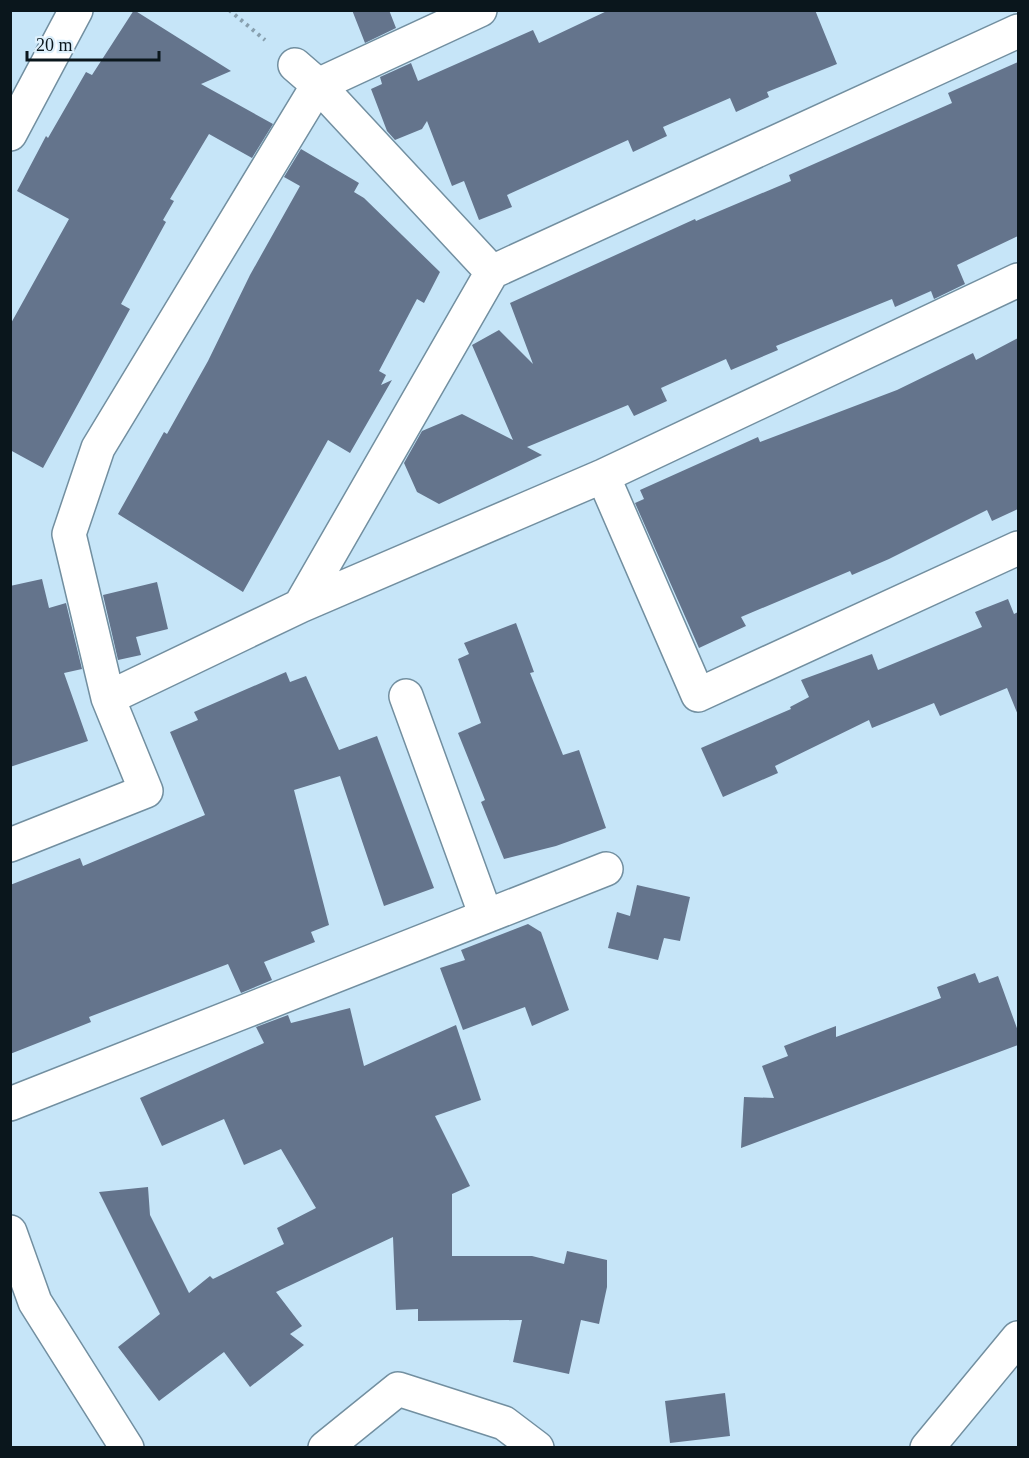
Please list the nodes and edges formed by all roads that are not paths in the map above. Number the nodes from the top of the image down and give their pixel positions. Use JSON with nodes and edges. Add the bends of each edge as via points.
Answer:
{"nodes":[{"id":1,"x":76,"y":10,"type":"edge"},
{"id":2,"x":480,"y":10,"type":"edge"},
{"id":3,"x":1018,"y":32,"type":"edge"},
{"id":4,"x":307,"y":75,"type":"junction"},
{"id":5,"x":10,"y":134,"type":"edge"},
{"id":6,"x":492,"y":273,"type":"junction"},
{"id":7,"x":1018,"y":280,"type":"edge"},
{"id":8,"x":603,"y":476,"type":"junction"},
{"id":9,"x":1018,"y":548,"type":"edge"},
{"id":10,"x":300,"y":606,"type":"junction"},
{"id":11,"x":406,"y":696,"type":"dead end"},
{"id":12,"x":108,"y":698,"type":"junction"},
{"id":13,"x":10,"y":845,"type":"edge"},
{"id":14,"x":606,"y":868,"type":"dead end"},
{"id":15,"x":486,"y":916,"type":"junction"},
{"id":16,"x":10,"y":1104,"type":"edge"},
{"id":17,"x":10,"y":1232,"type":"edge"},
{"id":18,"x":1018,"y":1338,"type":"edge"},
{"id":19,"x":127,"y":1448,"type":"edge"},
{"id":20,"x":325,"y":1448,"type":"edge"},
{"id":21,"x":537,"y":1448,"type":"edge"},
{"id":22,"x":927,"y":1448,"type":"edge"}],
"edges":[{"from":1,"to":5,"type":"street"},
{"from":2,"to":4,"type":"street"},
{"from":3,"to":6,"type":"street"},
{"from":4,"to":6,"type":"street"},
{"from":4,"to":12,"type":"street","via":[[98,448],[69,534]]},
{"from":6,"to":10,"type":"street"},
{"from":7,"to":8,"type":"street"},
{"from":8,"to":9,"type":"street","via":[[698,695]]},
{"from":8,"to":10,"type":"street"},
{"from":10,"to":12,"type":"street"},
{"from":11,"to":15,"type":"street"},
{"from":12,"to":13,"type":"street","via":[[146,790]]},
{"from":14,"to":15,"type":"street"},
{"from":15,"to":16,"type":"street"},
{"from":17,"to":19,"type":"street","via":[[35,1302]]},
{"from":18,"to":22,"type":"street"},
{"from":20,"to":21,"type":"street","via":[[398,1389],[504,1423]]}]}
